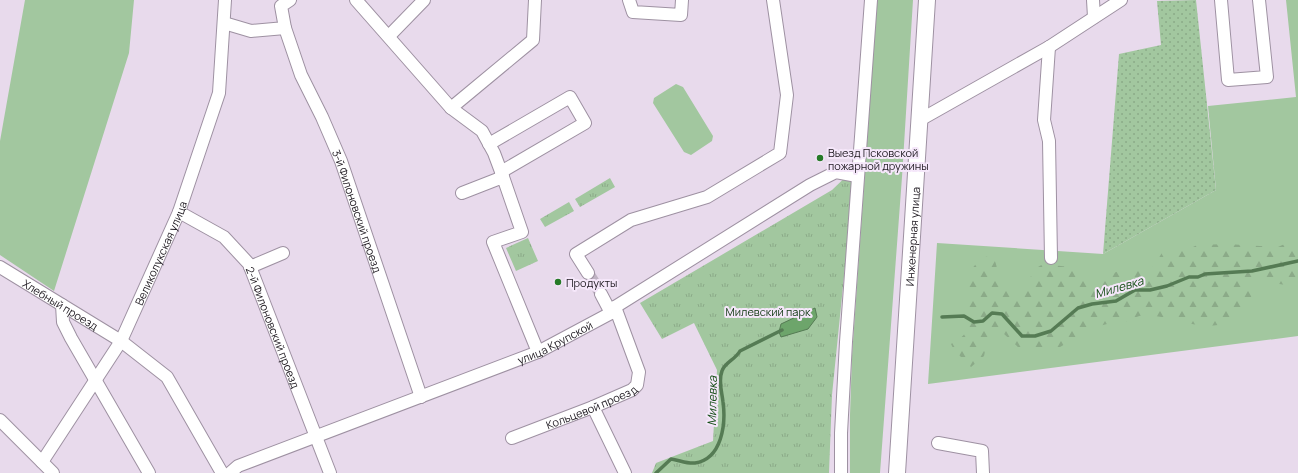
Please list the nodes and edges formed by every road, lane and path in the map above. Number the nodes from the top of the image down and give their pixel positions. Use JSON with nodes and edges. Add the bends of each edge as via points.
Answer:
{"nodes":[{"id":1,"x":221,"y":0,"type":"edge"},
{"id":2,"x":225,"y":0,"type":"edge"},
{"id":3,"x":290,"y":0,"type":"edge"},
{"id":4,"x":356,"y":0,"type":"edge"},
{"id":5,"x":424,"y":0,"type":"edge"},
{"id":6,"x":535,"y":0,"type":"edge"},
{"id":7,"x":629,"y":0,"type":"edge"},
{"id":8,"x":682,"y":0,"type":"edge"},
{"id":9,"x":773,"y":0,"type":"edge"},
{"id":10,"x":872,"y":0,"type":"edge"},
{"id":11,"x":927,"y":0,"type":"edge"},
{"id":12,"x":1093,"y":0,"type":"edge"},
{"id":13,"x":1121,"y":0,"type":"edge"},
{"id":14,"x":1221,"y":0,"type":"edge"},
{"id":15,"x":1259,"y":0,"type":"edge"},
{"id":16,"x":1094,"y":17,"type":"junction"},
{"id":17,"x":224,"y":23,"type":"junction"},
{"id":18,"x":285,"y":28,"type":"junction"},
{"id":19,"x":389,"y":36,"type":"junction"},
{"id":20,"x":1048,"y":47,"type":"junction"},
{"id":21,"x":451,"y":108,"type":"junction"},
{"id":22,"x":918,"y":121,"type":"junction"},
{"id":23,"x":489,"y":144,"type":"junction"},
{"id":24,"x":502,"y":175,"type":"junction"},
{"id":25,"x":857,"y":176,"type":"junction"},
{"id":26,"x":462,"y":193,"type":"dead end"},
{"id":27,"x":179,"y":212,"type":"junction"},
{"id":28,"x":283,"y":253,"type":"dead end"},
{"id":29,"x":1051,"y":258,"type":"dead end"},
{"id":30,"x":0,"y":267,"type":"edge"},
{"id":31,"x":250,"y":267,"type":"junction"},
{"id":32,"x":588,"y":273,"type":"tunnel mouth"},
{"id":33,"x":601,"y":294,"type":"tunnel mouth"},
{"id":34,"x":62,"y":305,"type":"junction"},
{"id":35,"x":613,"y":310,"type":"junction"},
{"id":36,"x":121,"y":341,"type":"junction"},
{"id":37,"x":538,"y":352,"type":"junction"},
{"id":38,"x":95,"y":379,"type":"junction"},
{"id":39,"x":421,"y":398,"type":"junction"},
{"id":40,"x":593,"y":407,"type":"junction"},
{"id":41,"x":0,"y":420,"type":"edge"},
{"id":42,"x":317,"y":435,"type":"junction"},
{"id":43,"x":512,"y":438,"type":"dead end"},
{"id":44,"x":938,"y":443,"type":"dead end"},
{"id":45,"x":42,"y":462,"type":"junction"},
{"id":46,"x":53,"y":473,"type":"edge"},
{"id":47,"x":149,"y":473,"type":"edge"},
{"id":48,"x":222,"y":473,"type":"edge"},
{"id":49,"x":230,"y":473,"type":"edge"},
{"id":50,"x":330,"y":473,"type":"edge"},
{"id":51,"x":625,"y":473,"type":"edge"},
{"id":52,"x":841,"y":473,"type":"edge"},
{"id":53,"x":897,"y":473,"type":"edge"},
{"id":54,"x":983,"y":473,"type":"edge"}],
"edges":[{"from":1,"to":2,"type":"street"},
{"from":2,"to":17,"type":"street","name":"Великолукская улица"},
{"from":3,"to":18,"type":"street","name":"3-й Филоновский проезд","via":[[281,6]]},
{"from":4,"to":19,"type":"street"},
{"from":5,"to":19,"type":"street"},
{"from":6,"to":21,"type":"street","via":[[533,40]]},
{"from":7,"to":8,"type":"street","via":[[632,12],[681,15]]},
{"from":9,"to":32,"type":"street","via":[[787,94],[780,153],[706,197],[631,220],[576,254]]},
{"from":10,"to":25,"type":"street"},
{"from":11,"to":22,"type":"main road","name":"Инженерная улица"},
{"from":12,"to":16,"type":"street"},
{"from":13,"to":16,"type":"street"},
{"from":14,"to":15,"type":"street","via":[[1228,80],[1267,77]]},
{"from":16,"to":20,"type":"street"},
{"from":17,"to":18,"type":"street","via":[[251,31]]},
{"from":17,"to":27,"type":"street","name":"Великолукская улица","via":[[219,93]]},
{"from":18,"to":39,"type":"street","name":"3-й Филоновский проезд","via":[[301,75],[341,161]]},
{"from":19,"to":21,"type":"street"},
{"from":20,"to":22,"type":"street"},
{"from":20,"to":29,"type":"street","via":[[1044,120],[1049,141]]},
{"from":21,"to":23,"type":"street","via":[[482,131]]},
{"from":22,"to":53,"type":"main road","name":"Инженерная улица"},
{"from":23,"to":24,"type":"street"},
{"from":23,"to":24,"type":"street","via":[[570,98],[585,123]]},
{"from":24,"to":26,"type":"street"},
{"from":24,"to":37,"type":"street","via":[[522,232],[493,242]]},
{"from":25,"to":35,"type":"street","name":"улица Крупской","via":[[836,172],[810,185]]},
{"from":25,"to":52,"type":"street","via":[[841,426]]},
{"from":27,"to":31,"type":"street","name":"2-й Филоновский проезд","via":[[224,237]]},
{"from":27,"to":36,"type":"street","name":"Великолукская улица"},
{"from":28,"to":31,"type":"street"},
{"from":30,"to":34,"type":"street","name":"Хлебный проезд"},
{"from":31,"to":42,"type":"street","name":"2-й Филоновский проезд"},
{"from":33,"to":35,"type":"street"},
{"from":34,"to":36,"type":"street","name":"Хлебный проезд"},
{"from":34,"to":38,"type":"street","via":[[63,322]]},
{"from":35,"to":37,"type":"street","name":"улица Крупской"},
{"from":35,"to":40,"type":"street","name":"Кольцевой проезд","via":[[639,372],[637,385],[632,390]]},
{"from":36,"to":38,"type":"street","name":"Великолукская улица"},
{"from":36,"to":48,"type":"street","name":"Хлебный проезд","via":[[167,377]]},
{"from":37,"to":39,"type":"street","name":"улица Крупской"},
{"from":38,"to":45,"type":"street","name":"Великолукская улица"},
{"from":38,"to":47,"type":"street"},
{"from":39,"to":42,"type":"street","name":"улица Крупской"},
{"from":40,"to":43,"type":"street","name":"Кольцевой проезд"},
{"from":40,"to":51,"type":"street"},
{"from":41,"to":45,"type":"street"},
{"from":42,"to":49,"type":"street","name":"улица Крупской","via":[[238,466]]},
{"from":42,"to":50,"type":"street","name":"2-й Филоновский проезд"},
{"from":44,"to":54,"type":"street","via":[[982,451]]},
{"from":45,"to":46,"type":"street"}]}
